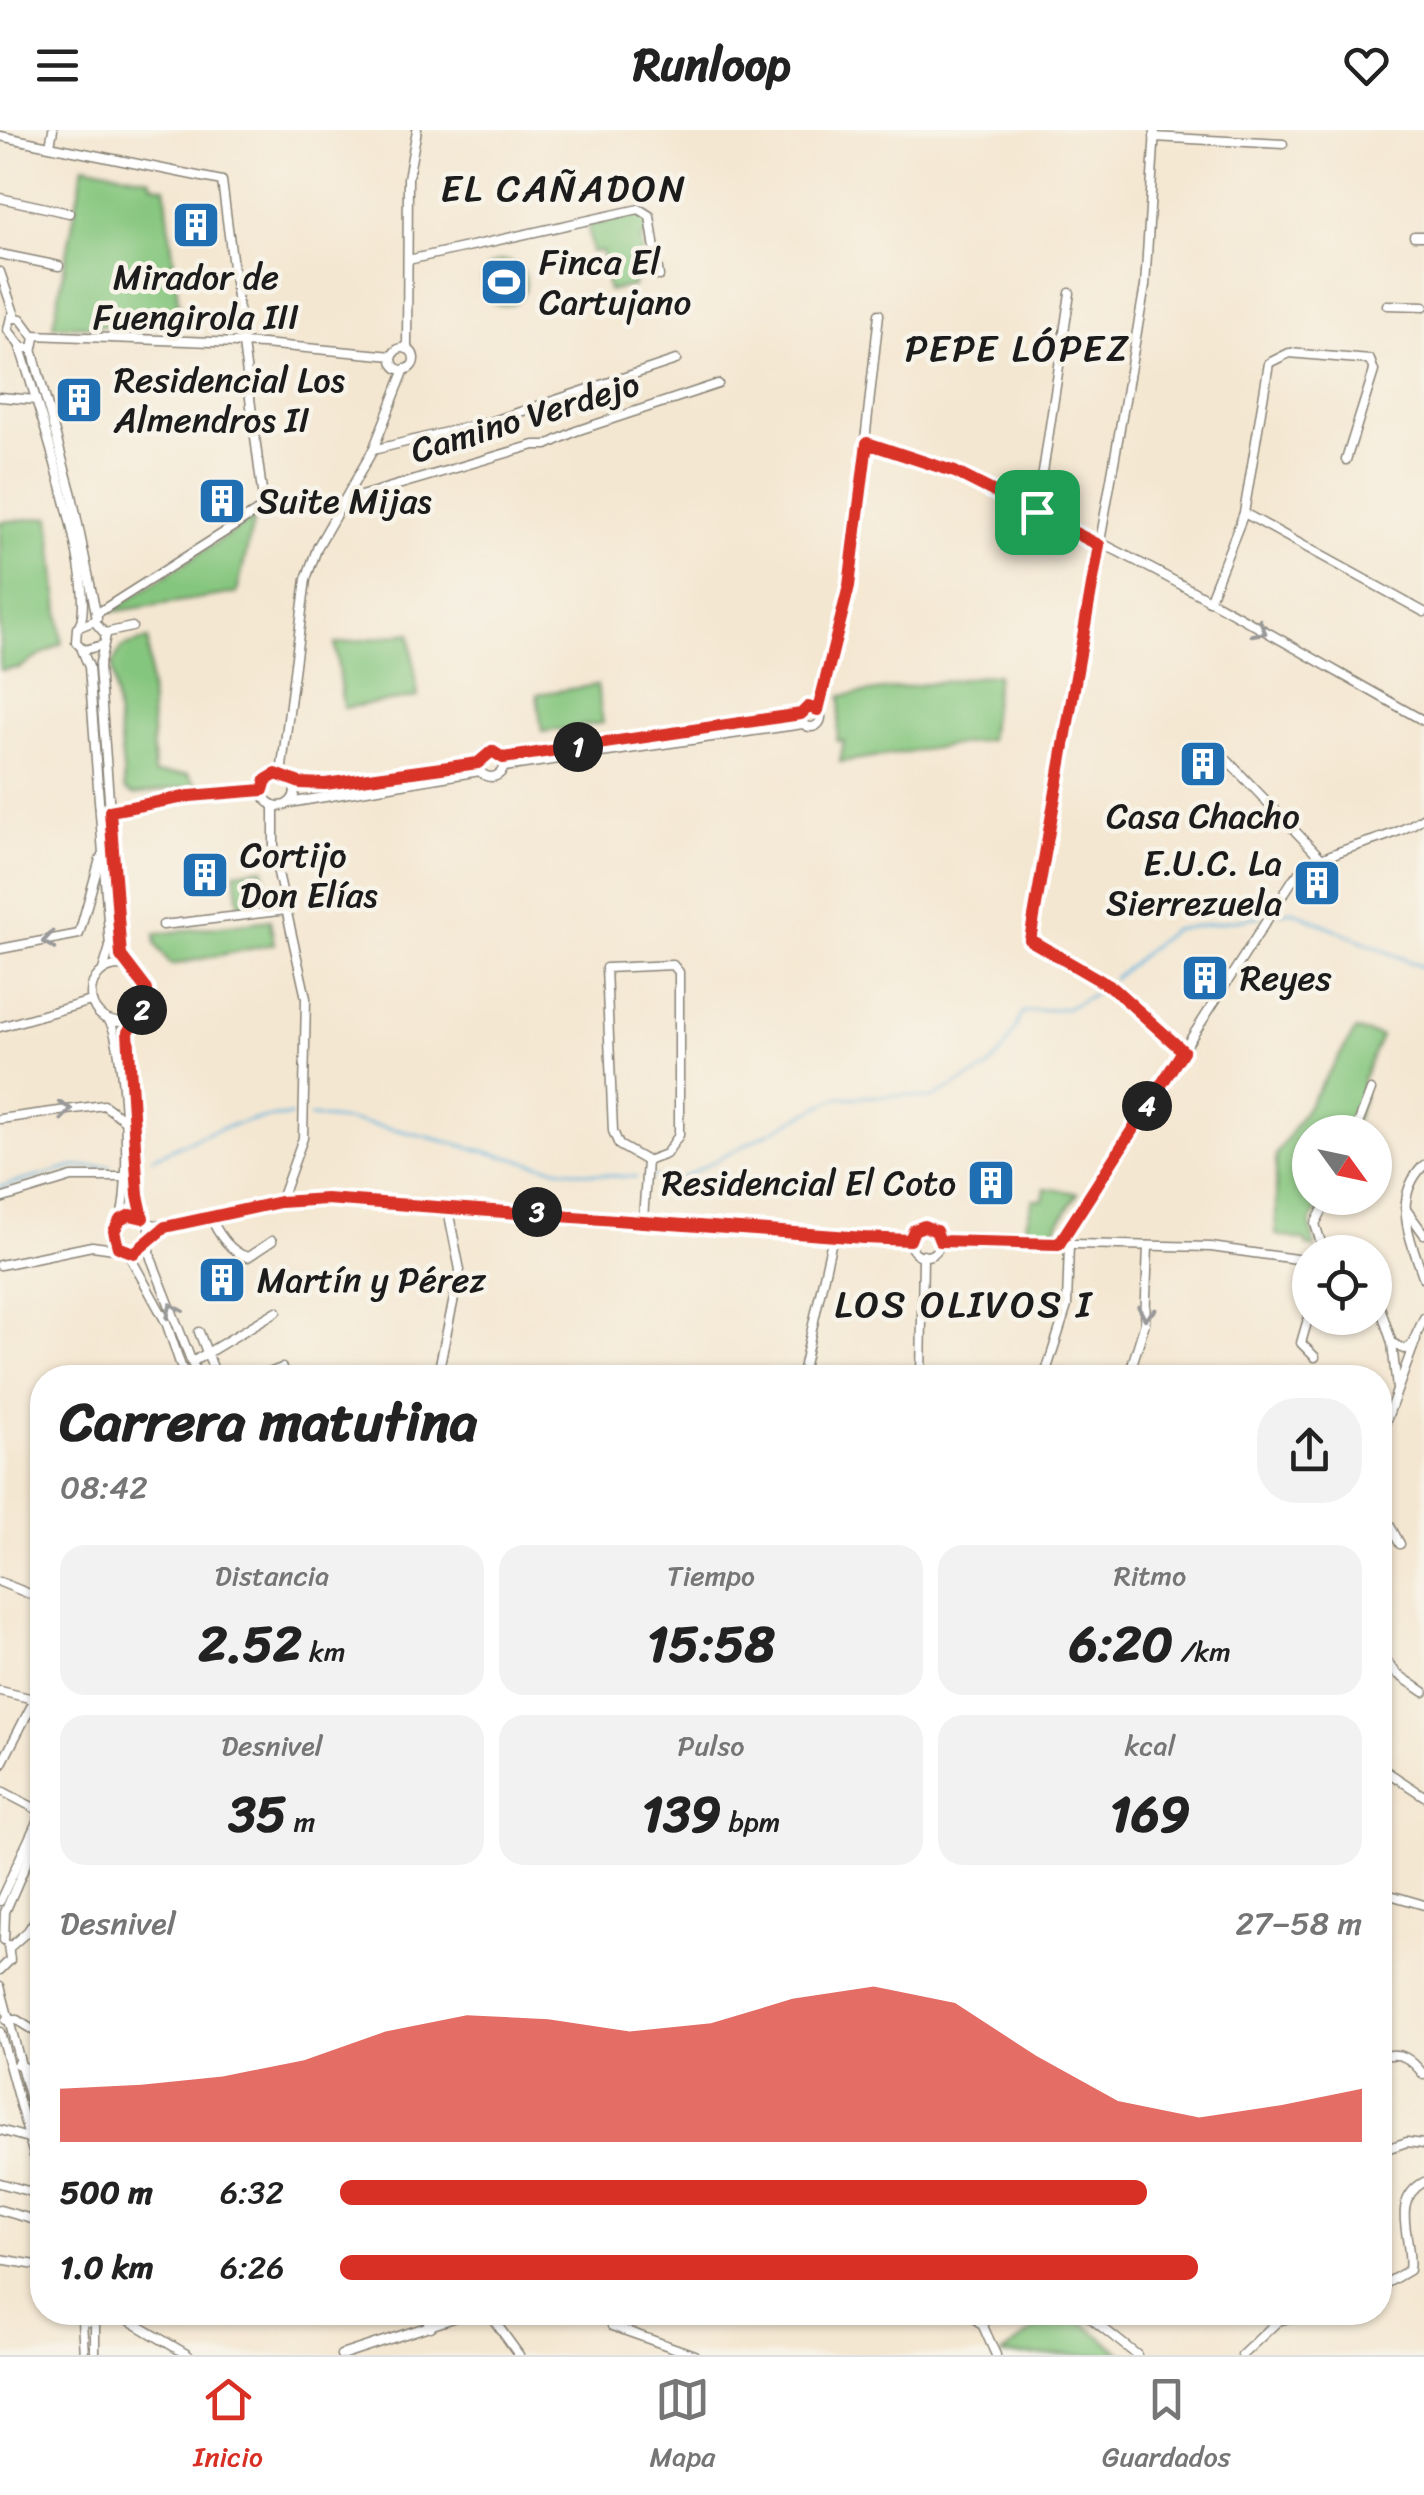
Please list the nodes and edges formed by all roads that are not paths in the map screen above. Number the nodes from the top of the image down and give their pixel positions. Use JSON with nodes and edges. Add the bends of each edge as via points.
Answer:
{"nodes":[{"id":1,"x":53,"y":130,"type":"edge"},
{"id":2,"x":417,"y":130,"type":"edge"},
{"id":3,"x":1154,"y":134,"type":"edge"},
{"id":4,"x":0,"y":136,"type":"edge"},
{"id":5,"x":1283,"y":144,"type":"dead end"},
{"id":6,"x":50,"y":145,"type":"junction"},
{"id":7,"x":0,"y":198,"type":"edge"},
{"id":8,"x":69,"y":212,"type":"dead end"},
{"id":9,"x":1414,"y":236,"type":"dead end"},
{"id":10,"x":1424,"y":236,"type":"edge"},
{"id":11,"x":0,"y":254,"type":"edge"},
{"id":12,"x":408,"y":260,"type":"junction"},
{"id":13,"x":59,"y":266,"type":"dead end"},
{"id":14,"x":0,"y":272,"type":"edge"},
{"id":15,"x":660,"y":276,"type":"dead end"},
{"id":16,"x":1070,"y":293,"type":"dead end"},
{"id":17,"x":1387,"y":304,"type":"dead end"},
{"id":18,"x":1424,"y":306,"type":"edge"},
{"id":19,"x":880,"y":314,"type":"dead end"},
{"id":20,"x":15,"y":316,"type":"junction"},
{"id":21,"x":4,"y":330,"type":"edge"},
{"id":22,"x":33,"y":335,"type":"junction"},
{"id":23,"x":245,"y":344,"type":"junction"},
{"id":24,"x":20,"y":347,"type":"junction"},
{"id":25,"x":32,"y":349,"type":"junction"},
{"id":26,"x":407,"y":349,"type":"junction"},
{"id":27,"x":393,"y":356,"type":"junction"},
{"id":28,"x":676,"y":360,"type":"dead end"},
{"id":29,"x":405,"y":369,"type":"junction"},
{"id":30,"x":718,"y":384,"type":"dead end"},
{"id":31,"x":0,"y":397,"type":"edge"},
{"id":32,"x":36,"y":400,"type":"junction"},
{"id":33,"x":867,"y":443,"type":"junction"},
{"id":34,"x":373,"y":450,"type":"junction"},
{"id":35,"x":1346,"y":460,"type":"dead end"},
{"id":36,"x":347,"y":500,"type":"junction"},
{"id":37,"x":1037,"y":512,"type":"junction"},
{"id":38,"x":1244,"y":513,"type":"junction"},
{"id":39,"x":1099,"y":545,"type":"junction"},
{"id":40,"x":1209,"y":601,"type":"junction"},
{"id":41,"x":1424,"y":612,"type":"edge"},
{"id":42,"x":96,"y":614,"type":"junction"},
{"id":43,"x":132,"y":627,"type":"dead end"},
{"id":44,"x":77,"y":628,"type":"junction"},
{"id":45,"x":104,"y":630,"type":"junction"},
{"id":46,"x":103,"y":645,"type":"junction"},
{"id":47,"x":80,"y":647,"type":"junction"},
{"id":48,"x":818,"y":710,"type":"junction"},
{"id":49,"x":802,"y":719,"type":"junction"},
{"id":50,"x":1424,"y":722,"type":"edge"},
{"id":51,"x":1226,"y":759,"type":"dead end"},
{"id":52,"x":503,"y":763,"type":"junction"},
{"id":53,"x":479,"y":767,"type":"junction"},
{"id":54,"x":282,"y":774,"type":"junction"},
{"id":55,"x":292,"y":781,"type":"junction"},
{"id":56,"x":263,"y":790,"type":"junction"},
{"id":57,"x":288,"y":802,"type":"junction"},
{"id":58,"x":274,"y":805,"type":"junction"},
{"id":59,"x":110,"y":811,"type":"junction"},
{"id":60,"x":1424,"y":817,"type":"edge"},
{"id":61,"x":102,"y":850,"type":"junction"},
{"id":62,"x":1321,"y":858,"type":"junction"},
{"id":63,"x":287,"y":910,"type":"junction"},
{"id":64,"x":164,"y":925,"type":"dead end"},
{"id":65,"x":0,"y":949,"type":"edge"},
{"id":66,"x":130,"y":968,"type":"junction"},
{"id":67,"x":104,"y":970,"type":"junction"},
{"id":68,"x":91,"y":1002,"type":"junction"},
{"id":69,"x":136,"y":1016,"type":"junction"},
{"id":70,"x":108,"y":1020,"type":"junction"},
{"id":71,"x":0,"y":1027,"type":"edge"},
{"id":72,"x":1183,"y":1051,"type":"junction"},
{"id":73,"x":1371,"y":1090,"type":"dead end"},
{"id":74,"x":1362,"y":1115,"type":"edge"},
{"id":75,"x":0,"y":1119,"type":"edge"},
{"id":76,"x":123,"y":1120,"type":"junction"},
{"id":77,"x":647,"y":1161,"type":"junction"},
{"id":78,"x":1424,"y":1164,"type":"edge"},
{"id":79,"x":126,"y":1176,"type":"junction"},
{"id":80,"x":0,"y":1198,"type":"edge"},
{"id":81,"x":280,"y":1202,"type":"junction"},
{"id":82,"x":447,"y":1205,"type":"junction"},
{"id":83,"x":1405,"y":1208,"type":"junction"},
{"id":84,"x":211,"y":1217,"type":"junction"},
{"id":85,"x":643,"y":1220,"type":"junction"},
{"id":86,"x":145,"y":1221,"type":"junction"},
{"id":87,"x":118,"y":1223,"type":"junction"},
{"id":88,"x":165,"y":1227,"type":"junction"},
{"id":89,"x":1424,"y":1234,"type":"edge"},
{"id":90,"x":833,"y":1236,"type":"junction"},
{"id":91,"x":910,"y":1240,"type":"junction"},
{"id":92,"x":150,"y":1241,"type":"junction"},
{"id":93,"x":272,"y":1241,"type":"dead end"},
{"id":94,"x":940,"y":1241,"type":"junction"},
{"id":95,"x":1064,"y":1244,"type":"junction"},
{"id":96,"x":92,"y":1246,"type":"junction"},
{"id":97,"x":1148,"y":1246,"type":"junction"},
{"id":98,"x":125,"y":1251,"type":"junction"},
{"id":99,"x":923,"y":1255,"type":"junction"},
{"id":100,"x":1292,"y":1258,"type":"edge"},
{"id":101,"x":0,"y":1265,"type":"edge"},
{"id":102,"x":1424,"y":1279,"type":"edge"},
{"id":103,"x":277,"y":1311,"type":"dead end"},
{"id":104,"x":1424,"y":1318,"type":"edge"},
{"id":105,"x":198,"y":1332,"type":"dead end"},
{"id":106,"x":1303,"y":1335,"type":"edge"},
{"id":107,"x":1389,"y":1335,"type":"edge"},
{"id":108,"x":1416,"y":1339,"type":"junction"},
{"id":109,"x":1392,"y":1344,"type":"junction"},
{"id":110,"x":208,"y":1354,"type":"junction"},
{"id":111,"x":1315,"y":1357,"type":"dead end"},
{"id":112,"x":194,"y":1361,"type":"junction"},
{"id":113,"x":181,"y":1365,"type":"edge"},
{"id":114,"x":195,"y":1365,"type":"edge"},
{"id":115,"x":212,"y":1365,"type":"edge"},
{"id":116,"x":440,"y":1365,"type":"edge"},
{"id":117,"x":804,"y":1365,"type":"edge"},
{"id":118,"x":921,"y":1365,"type":"edge"},
{"id":119,"x":1048,"y":1365,"type":"edge"},
{"id":120,"x":1132,"y":1365,"type":"edge"},
{"id":121,"x":1397,"y":1392,"type":"junction"},
{"id":122,"x":1392,"y":1405,"type":"edge"},
{"id":123,"x":1392,"y":1530,"type":"edge"},
{"id":124,"x":1400,"y":1544,"type":"dead end"},
{"id":125,"x":0,"y":1582,"type":"edge"},
{"id":126,"x":30,"y":1594,"type":"edge"},
{"id":127,"x":1392,"y":1668,"type":"edge"},
{"id":128,"x":0,"y":1690,"type":"edge"},
{"id":129,"x":1424,"y":1692,"type":"edge"},
{"id":130,"x":30,"y":1698,"type":"edge"},
{"id":131,"x":30,"y":1715,"type":"edge"},
{"id":132,"x":0,"y":1767,"type":"edge"},
{"id":133,"x":1392,"y":1775,"type":"edge"},
{"id":134,"x":0,"y":1790,"type":"edge"},
{"id":135,"x":1424,"y":1796,"type":"edge"},
{"id":136,"x":30,"y":1806,"type":"edge"},
{"id":137,"x":30,"y":1838,"type":"edge"},
{"id":138,"x":30,"y":1855,"type":"edge"},
{"id":139,"x":1392,"y":1896,"type":"edge"},
{"id":140,"x":0,"y":1902,"type":"edge"},
{"id":141,"x":1424,"y":1905,"type":"edge"},
{"id":142,"x":30,"y":1929,"type":"edge"},
{"id":143,"x":5,"y":1942,"type":"edge"},
{"id":144,"x":1,"y":1972,"type":"edge"},
{"id":145,"x":0,"y":1986,"type":"edge"},
{"id":146,"x":6,"y":2020,"type":"junction"},
{"id":147,"x":30,"y":2028,"type":"edge"},
{"id":148,"x":0,"y":2032,"type":"edge"},
{"id":149,"x":1392,"y":2055,"type":"edge"},
{"id":150,"x":18,"y":2064,"type":"junction"},
{"id":151,"x":30,"y":2070,"type":"edge"},
{"id":152,"x":1424,"y":2076,"type":"edge"},
{"id":153,"x":30,"y":2104,"type":"edge"},
{"id":154,"x":0,"y":2130,"type":"edge"},
{"id":155,"x":28,"y":2138,"type":"junction"},
{"id":156,"x":1424,"y":2144,"type":"edge"},
{"id":157,"x":30,"y":2145,"type":"edge"},
{"id":158,"x":1392,"y":2147,"type":"edge"},
{"id":159,"x":0,"y":2183,"type":"edge"},
{"id":160,"x":1421,"y":2183,"type":"edge"},
{"id":161,"x":30,"y":2192,"type":"edge"},
{"id":162,"x":0,"y":2210,"type":"edge"},
{"id":163,"x":30,"y":2219,"type":"edge"},
{"id":164,"x":0,"y":2258,"type":"edge"},
{"id":165,"x":30,"y":2264,"type":"edge"},
{"id":166,"x":1392,"y":2280,"type":"edge"},
{"id":167,"x":80,"y":2325,"type":"edge"},
{"id":168,"x":97,"y":2325,"type":"edge"},
{"id":169,"x":137,"y":2325,"type":"edge"},
{"id":170,"x":412,"y":2325,"type":"edge"},
{"id":171,"x":497,"y":2325,"type":"edge"},
{"id":172,"x":982,"y":2325,"type":"edge"},
{"id":173,"x":1099,"y":2325,"type":"edge"},
{"id":174,"x":1272,"y":2325,"type":"edge"},
{"id":175,"x":612,"y":2326,"type":"dead end"},
{"id":176,"x":84,"y":2355,"type":"edge"},
{"id":177,"x":94,"y":2355,"type":"edge"},
{"id":178,"x":188,"y":2355,"type":"edge"},
{"id":179,"x":341,"y":2355,"type":"edge"},
{"id":180,"x":518,"y":2355,"type":"edge"},
{"id":181,"x":694,"y":2355,"type":"edge"},
{"id":182,"x":996,"y":2355,"type":"edge"},
{"id":183,"x":1136,"y":2355,"type":"edge"},
{"id":184,"x":1242,"y":2355,"type":"edge"}],
"edges":[{"from":1,"to":6,"type":"street"},
{"from":2,"to":12,"type":"street","via":[[408,178]]},
{"from":3,"to":5,"type":"street"},
{"from":3,"to":39,"type":"street","via":[[1145,286]]},
{"from":4,"to":6,"type":"street"},
{"from":6,"to":23,"type":"street","via":[[222,182]]},
{"from":7,"to":8,"type":"street"},
{"from":9,"to":10,"type":"street"},
{"from":11,"to":13,"type":"street"},
{"from":12,"to":15,"type":"street","via":[[639,209],[650,216]]},
{"from":12,"to":26,"type":"street"},
{"from":14,"to":20,"type":"street"},
{"from":16,"to":37,"type":"street"},
{"from":17,"to":18,"type":"street"},
{"from":19,"to":33,"type":"street"},
{"from":20,"to":21,"type":"street"},
{"from":20,"to":22,"type":"street"},
{"from":21,"to":24,"type":"street"},
{"from":22,"to":23,"type":"street"},
{"from":22,"to":25,"type":"street"},
{"from":23,"to":27,"type":"street"},
{"from":23,"to":42,"type":"street","via":[[264,507]]},
{"from":24,"to":25,"type":"street"},
{"from":24,"to":32,"type":"street"},
{"from":25,"to":42,"type":"street","via":[[86,551]]},
{"from":26,"to":27,"type":"street"},
{"from":26,"to":29,"type":"street","via":[[414,360]]},
{"from":27,"to":29,"type":"street"},
{"from":28,"to":34,"type":"street","via":[[496,420]]},
{"from":29,"to":34,"type":"street"},
{"from":30,"to":36,"type":"street","name":"Camino Verdejo","via":[[547,446]]},
{"from":31,"to":32,"type":"street"},
{"from":32,"to":44,"type":"street","via":[[75,552],[84,614]]},
{"from":33,"to":37,"type":"street","via":[[955,472]]},
{"from":33,"to":48,"type":"street","via":[[849,586]]},
{"from":34,"to":36,"type":"street"},
{"from":35,"to":38,"type":"street","via":[[1374,364],[1366,358],[1278,357],[1264,374]]},
{"from":36,"to":54,"type":"street","via":[[306,579]]},
{"from":37,"to":39,"type":"street"},
{"from":38,"to":40,"type":"street"},
{"from":38,"to":41,"type":"street"},
{"from":39,"to":40,"type":"street"},
{"from":39,"to":72,"type":"street","via":[[1030,940],[1113,988]]},
{"from":40,"to":50,"type":"street","one_way":true},
{"from":42,"to":45,"type":"street"},
{"from":43,"to":45,"type":"street"},
{"from":44,"to":45,"type":"street","via":[[90,620]]},
{"from":44,"to":47,"type":"street"},
{"from":45,"to":46,"type":"street"},
{"from":46,"to":47,"type":"street"},
{"from":46,"to":59,"type":"street"},
{"from":47,"to":61,"type":"street","via":[[88,668]]},
{"from":48,"to":49,"type":"street","via":[[808,707]]},
{"from":48,"to":49,"type":"street","via":[[818,725]]},
{"from":49,"to":52,"type":"street"},
{"from":51,"to":62,"type":"street"},
{"from":52,"to":53,"type":"street","via":[[493,777]]},
{"from":52,"to":53,"type":"street","via":[[487,752]]},
{"from":53,"to":55,"type":"street","via":[[325,784]]},
{"from":53,"to":57,"type":"street"},
{"from":54,"to":55,"type":"street"},
{"from":54,"to":56,"type":"street","via":[[266,780]]},
{"from":55,"to":57,"type":"street"},
{"from":56,"to":58,"type":"street"},
{"from":56,"to":59,"type":"street"},
{"from":57,"to":58,"type":"street"},
{"from":58,"to":63,"type":"street","via":[[274,855]]},
{"from":59,"to":66,"type":"street","via":[[121,956]]},
{"from":60,"to":62,"type":"street","via":[[1396,835]]},
{"from":61,"to":65,"type":"street","one_way":true,"via":[[80,934]]},
{"from":61,"to":67,"type":"street","via":[[110,956]]},
{"from":62,"to":72,"type":"street","via":[[1294,878]]},
{"from":63,"to":64,"type":"street"},
{"from":63,"to":81,"type":"street","via":[[306,998],[304,1138]]},
{"from":66,"to":67,"type":"street"},
{"from":66,"to":69,"type":"street","via":[[147,990]]},
{"from":67,"to":68,"type":"street","via":[[93,983]]},
{"from":68,"to":70,"type":"street"},
{"from":68,"to":71,"type":"street"},
{"from":69,"to":70,"type":"street"},
{"from":69,"to":86,"type":"street","via":[[128,1032]]},
{"from":70,"to":76,"type":"street","via":[[117,1032]]},
{"from":72,"to":95,"type":"street"},
{"from":73,"to":74,"type":"street"},
{"from":75,"to":76,"type":"street","one_way":true,"via":[[104,1104]]},
{"from":76,"to":79,"type":"street"},
{"from":77,"to":77,"type":"street","via":[[666,1154],[679,1134],[673,965],[606,968],[613,1131],[619,1145]]},
{"from":77,"to":85,"type":"street"},
{"from":78,"to":83,"type":"street"},
{"from":79,"to":80,"type":"street","via":[[72,1178]]},
{"from":79,"to":87,"type":"street"},
{"from":81,"to":82,"type":"street"},
{"from":81,"to":84,"type":"street"},
{"from":82,"to":85,"type":"street"},
{"from":82,"to":116,"type":"street","via":[[460,1270]]},
{"from":83,"to":89,"type":"street"},
{"from":83,"to":102,"type":"street"},
{"from":84,"to":88,"type":"street"},
{"from":84,"to":93,"type":"street","via":[[216,1232],[240,1255],[248,1257]]},
{"from":85,"to":90,"type":"street"},
{"from":86,"to":87,"type":"street","via":[[130,1215]]},
{"from":86,"to":88,"type":"street"},
{"from":86,"to":92,"type":"street"},
{"from":87,"to":96,"type":"street"},
{"from":87,"to":98,"type":"street","via":[[114,1236]]},
{"from":88,"to":92,"type":"street"},
{"from":90,"to":91,"type":"street"},
{"from":90,"to":117,"type":"street"},
{"from":91,"to":94,"type":"street","via":[[924,1226]]},
{"from":91,"to":99,"type":"street"},
{"from":92,"to":98,"type":"street","via":[[140,1251]]},
{"from":112,"to":92,"type":"street","one_way":true},
{"from":94,"to":95,"type":"street"},
{"from":94,"to":99,"type":"street","via":[[935,1252]]},
{"from":95,"to":97,"type":"street"},
{"from":95,"to":119,"type":"street","via":[[1068,1306]]},
{"from":96,"to":98,"type":"street"},
{"from":96,"to":101,"type":"street"},
{"from":97,"to":100,"type":"street"},
{"from":97,"to":120,"type":"street","one_way":true,"via":[[1145,1323]]},
{"from":98,"to":113,"type":"street","via":[[166,1322]]},
{"from":99,"to":118,"type":"street"},
{"from":103,"to":110,"type":"street"},
{"from":104,"to":108,"type":"street"},
{"from":105,"to":110,"type":"street"},
{"from":106,"to":111,"type":"street","via":[[1301,1343]]},
{"from":107,"to":109,"type":"street"},
{"from":108,"to":109,"type":"street","via":[[1404,1349]]},
{"from":108,"to":121,"type":"street"},
{"from":109,"to":121,"type":"street"},
{"from":110,"to":112,"type":"street"},
{"from":110,"to":115,"type":"street"},
{"from":112,"to":114,"type":"street"},
{"from":121,"to":122,"type":"street"},
{"from":123,"to":124,"type":"street"},
{"from":125,"to":126,"type":"street"},
{"from":127,"to":129,"type":"street"},
{"from":128,"to":130,"type":"street"},
{"from":131,"to":132,"type":"street"},
{"from":133,"to":135,"type":"street"},
{"from":134,"to":136,"type":"street"},
{"from":137,"to":140,"type":"street"},
{"from":138,"to":143,"type":"street","via":[[5,1912]]},
{"from":139,"to":141,"type":"street"},
{"from":142,"to":143,"type":"street"},
{"from":143,"to":144,"type":"street","via":[[10,1960]]},
{"from":145,"to":146,"type":"street"},
{"from":146,"to":147,"type":"street"},
{"from":146,"to":150,"type":"street"},
{"from":148,"to":155,"type":"street"},
{"from":149,"to":152,"type":"street","via":[[1412,2060]]},
{"from":150,"to":151,"type":"street"},
{"from":150,"to":153,"type":"street"},
{"from":154,"to":155,"type":"street"},
{"from":155,"to":157,"type":"street"},
{"from":156,"to":158,"type":"street"},
{"from":159,"to":161,"type":"street"},
{"from":160,"to":166,"type":"street","via":[[1405,2210],[1410,2270]]},
{"from":162,"to":163,"type":"street"},
{"from":164,"to":165,"type":"street"},
{"from":167,"to":176,"type":"street"},
{"from":168,"to":177,"type":"street"},
{"from":169,"to":178,"type":"street"},
{"from":170,"to":179,"type":"street"},
{"from":171,"to":180,"type":"street"},
{"from":172,"to":182,"type":"street"},
{"from":173,"to":183,"type":"street"},
{"from":174,"to":184,"type":"street"},
{"from":175,"to":181,"type":"street"}]}
